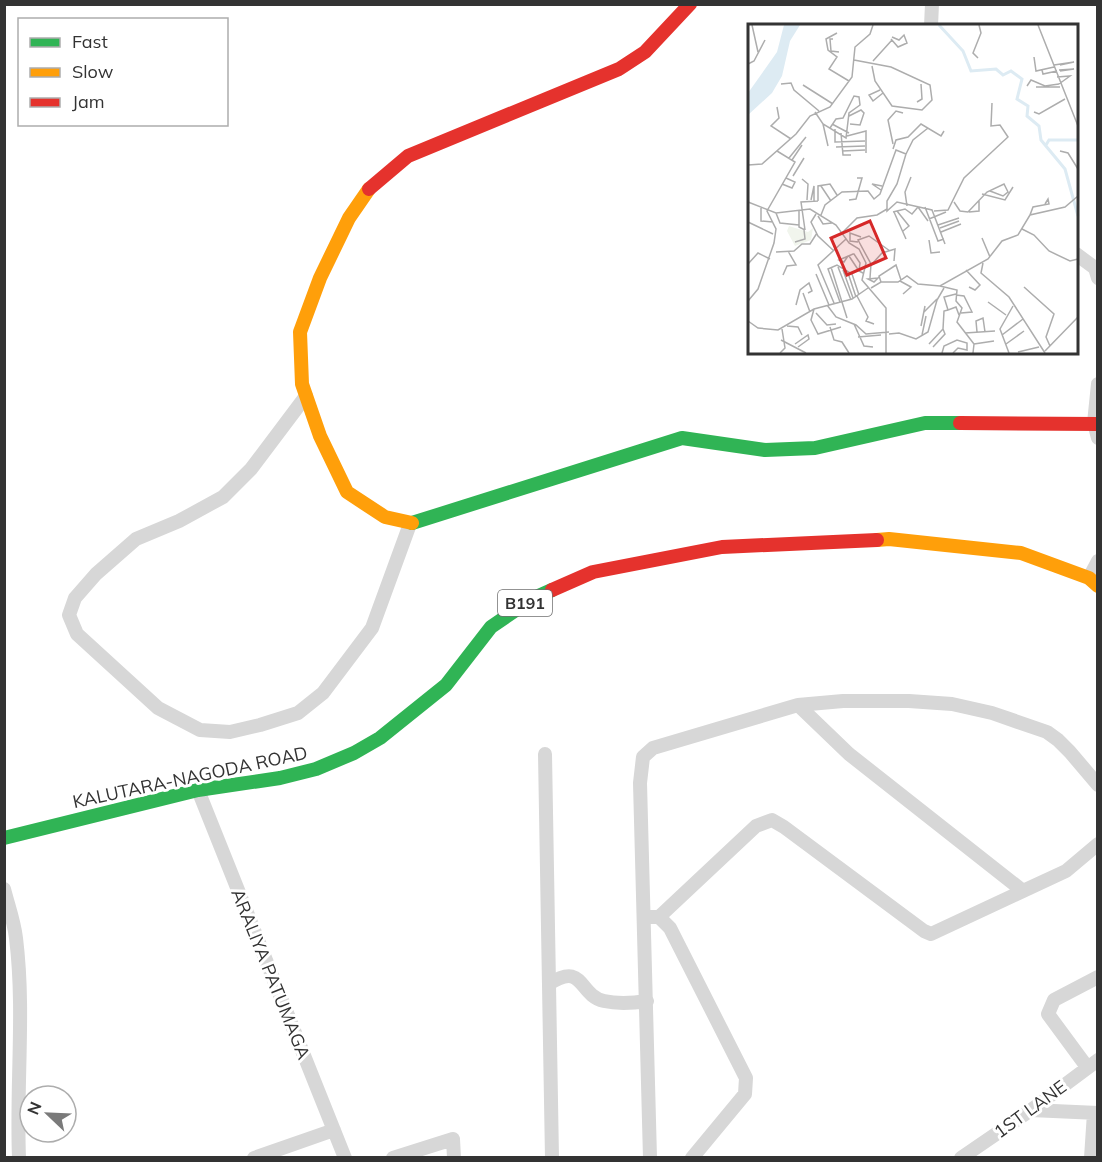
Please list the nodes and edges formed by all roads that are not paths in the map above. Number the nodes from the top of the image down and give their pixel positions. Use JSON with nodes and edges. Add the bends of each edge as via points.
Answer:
{"nodes":[{"id":1,"x":690,"y":4,"type":"edge"},
{"id":2,"x":932,"y":4,"type":"edge"},
{"id":3,"x":932,"y":24,"type":"edge"},
{"id":4,"x":1078,"y":255,"type":"edge"},
{"id":5,"x":1098,"y":278,"type":"edge"},
{"id":6,"x":1098,"y":384,"type":"edge"},
{"id":7,"x":306,"y":396,"type":"junction"},
{"id":8,"x":1096,"y":424,"type":"edge"},
{"id":9,"x":1098,"y":438,"type":"edge"},
{"id":10,"x":410,"y":524,"type":"junction"},
{"id":11,"x":1098,"y":561,"type":"edge"},
{"id":12,"x":1093,"y":582,"type":"edge"},
{"id":13,"x":798,"y":705,"type":"junction"},
{"id":14,"x":545,"y":754,"type":"dead end"},
{"id":15,"x":1098,"y":785,"type":"edge"},
{"id":16,"x":198,"y":790,"type":"junction"},
{"id":17,"x":6,"y":835,"type":"edge"},
{"id":18,"x":1098,"y":844,"type":"edge"},
{"id":19,"x":4,"y":889,"type":"edge"},
{"id":20,"x":1023,"y":891,"type":"junction"},
{"id":21,"x":644,"y":917,"type":"junction"},
{"id":22,"x":659,"y":917,"type":"junction"},
{"id":23,"x":1098,"y":978,"type":"edge"},
{"id":24,"x":549,"y":984,"type":"junction"},
{"id":25,"x":647,"y":1001,"type":"junction"},
{"id":26,"x":1092,"y":1063,"type":"edge"},
{"id":27,"x":1030,"y":1110,"type":"junction"},
{"id":28,"x":1096,"y":1113,"type":"edge"},
{"id":29,"x":334,"y":1130,"type":"junction"},
{"id":30,"x":19,"y":1158,"type":"edge"},
{"id":31,"x":254,"y":1158,"type":"edge"},
{"id":32,"x":345,"y":1158,"type":"edge"},
{"id":33,"x":393,"y":1158,"type":"edge"},
{"id":34,"x":454,"y":1158,"type":"edge"},
{"id":35,"x":552,"y":1158,"type":"edge"},
{"id":36,"x":650,"y":1158,"type":"edge"},
{"id":37,"x":692,"y":1158,"type":"edge"},
{"id":38,"x":961,"y":1158,"type":"edge"},
{"id":39,"x":1091,"y":1158,"type":"edge"}],
"edges":[{"from":1,"to":7,"type":"street","via":[[645,52],[619,69],[408,156],[371,186],[349,218],[300,332]]},
{"from":2,"to":3,"type":"street"},
{"from":4,"to":5,"type":"street","via":[[1095,268]]},
{"from":6,"to":8,"type":"street"},
{"from":7,"to":10,"type":"street","via":[[347,492],[384,517]]},
{"from":7,"to":10,"type":"street","via":[[251,469],[223,497],[136,539],[96,574],[75,598],[69,615],[77,634],[158,708],[200,730],[231,732],[298,713],[323,693],[372,628]]},
{"from":8,"to":9,"type":"street"},
{"from":8,"to":10,"type":"street","via":[[925,423],[814,448],[765,450],[682,438]]},
{"from":11,"to":12,"type":"street"},
{"from":12,"to":16,"type":"street","name":"KALUTARA-NAGODA ROAD","number":"B191","via":[[1021,553],[889,539],[723,547],[593,572],[532,599],[491,627],[446,685],[380,738],[354,753],[280,778]]},
{"from":13,"to":15,"type":"street","via":[[909,701],[951,704],[992,713],[1047,732]]},
{"from":13,"to":20,"type":"street","via":[[849,754]]},
{"from":13,"to":21,"type":"street","via":[[653,748],[643,757],[640,783]]},
{"from":14,"to":24,"type":"street"},
{"from":16,"to":17,"type":"street","name":"KALUTARA-NAGODA ROAD","number":"B191"},
{"from":16,"to":29,"type":"street","name":"ARALIYA PATUMAGA"},
{"from":18,"to":20,"type":"street","via":[[1066,871]]},
{"from":19,"to":30,"type":"street","via":[[16,936],[20,1001]]},
{"from":20,"to":22,"type":"street","via":[[931,934],[772,820],[756,826]]},
{"from":21,"to":22,"type":"street"},
{"from":21,"to":25,"type":"street"},
{"from":22,"to":37,"type":"street","via":[[670,928],[746,1078],[745,1094]]},
{"from":23,"to":26,"type":"street","via":[[1054,1000],[1048,1014]]},
{"from":24,"to":25,"type":"street","via":[[561,976],[573,977],[604,1001]]},
{"from":24,"to":35,"type":"street"},
{"from":25,"to":36,"type":"street"},
{"from":26,"to":27,"type":"street","name":"1ST LANE"},
{"from":27,"to":28,"type":"street"},
{"from":27,"to":38,"type":"street","name":"1ST LANE"},
{"from":28,"to":39,"type":"street"},
{"from":29,"to":31,"type":"street"},
{"from":29,"to":32,"type":"street","name":"ARALIYA PATUMAGA"},
{"from":33,"to":34,"type":"street","via":[[453,1139]]}]}
